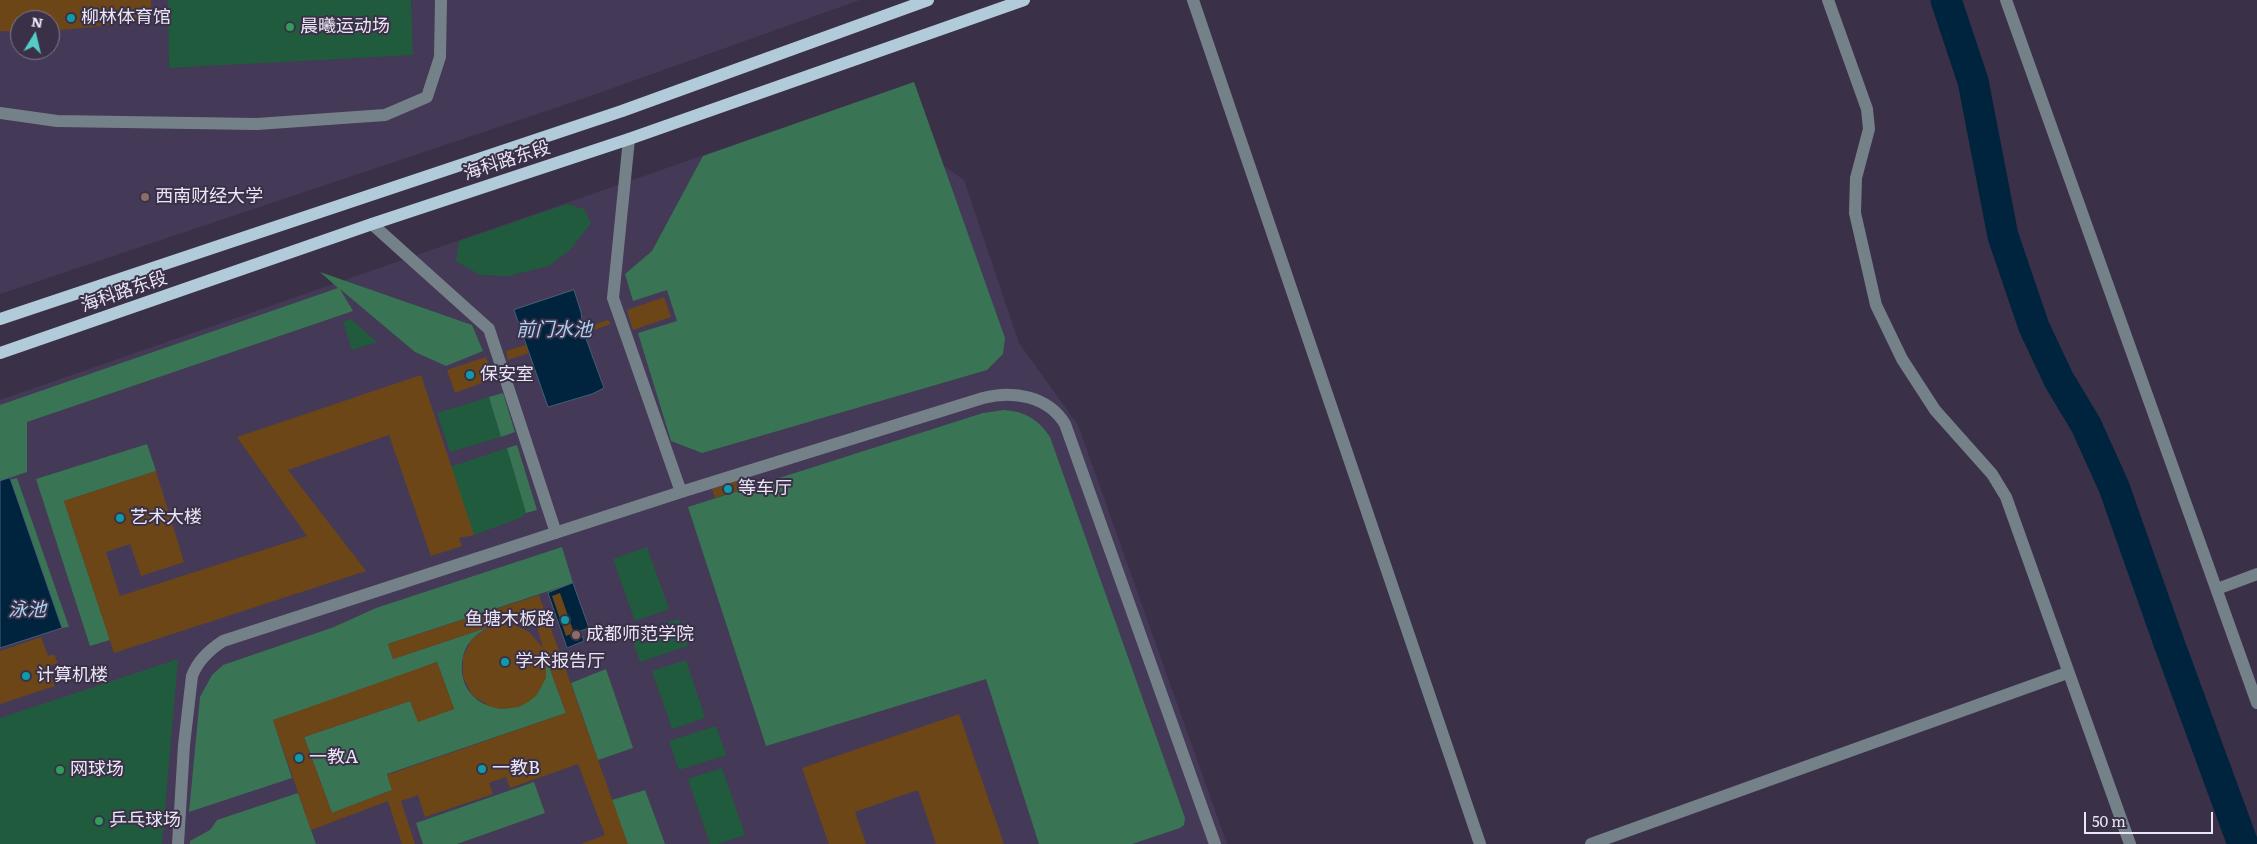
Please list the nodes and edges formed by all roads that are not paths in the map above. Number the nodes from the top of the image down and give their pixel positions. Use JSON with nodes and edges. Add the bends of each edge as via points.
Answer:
{"nodes":[{"id":1,"x":441,"y":0,"type":"edge"},
{"id":2,"x":928,"y":0,"type":"edge"},
{"id":3,"x":1024,"y":0,"type":"edge"},
{"id":4,"x":1193,"y":0,"type":"edge"},
{"id":5,"x":1828,"y":0,"type":"edge"},
{"id":6,"x":2006,"y":0,"type":"edge"},
{"id":7,"x":0,"y":114,"type":"edge"},
{"id":8,"x":629,"y":139,"type":"junction"},
{"id":9,"x":372,"y":224,"type":"junction"},
{"id":10,"x":0,"y":319,"type":"edge"},
{"id":11,"x":0,"y":354,"type":"edge"},
{"id":12,"x":681,"y":492,"type":"junction"},
{"id":13,"x":556,"y":533,"type":"junction"},
{"id":14,"x":2257,"y":574,"type":"edge"},
{"id":15,"x":2217,"y":588,"type":"junction"},
{"id":16,"x":2067,"y":673,"type":"junction"},
{"id":17,"x":2257,"y":703,"type":"edge"},
{"id":18,"x":1211,"y":843,"type":"edge"},
{"id":19,"x":178,"y":844,"type":"edge"},
{"id":20,"x":1480,"y":844,"type":"edge"},
{"id":21,"x":1591,"y":844,"type":"edge"},
{"id":22,"x":2130,"y":844,"type":"edge"}],
"edges":[{"from":1,"to":7,"type":"street","via":[[440,57],[427,97],[386,115],[257,124],[57,120]]},
{"from":2,"to":10,"type":"main road","name":"海科路东段","via":[[612,114]]},
{"from":3,"to":8,"type":"main road","name":"海科路东段"},
{"from":4,"to":20,"type":"street"},
{"from":5,"to":16,"type":"street","via":[[1866,109],[1869,129],[1856,178],[1855,212],[1876,305],[1902,359],[1935,410],[1992,474],[2006,497]]},
{"from":6,"to":15,"type":"street"},
{"from":8,"to":9,"type":"main road","name":"海科路东段"},
{"from":8,"to":12,"type":"street","via":[[613,298]]},
{"from":9,"to":11,"type":"main road","name":"海科路东段"},
{"from":9,"to":13,"type":"street","via":[[488,329]]},
{"from":12,"to":13,"type":"street"},
{"from":12,"to":18,"type":"street","via":[[995,395],[1015,394],[1046,405],[1065,424]]},
{"from":13,"to":19,"type":"street","via":[[233,637],[213,648],[196,667],[191,686]]},
{"from":14,"to":15,"type":"street"},
{"from":15,"to":17,"type":"street"},
{"from":16,"to":21,"type":"street"},
{"from":16,"to":22,"type":"street"}]}
